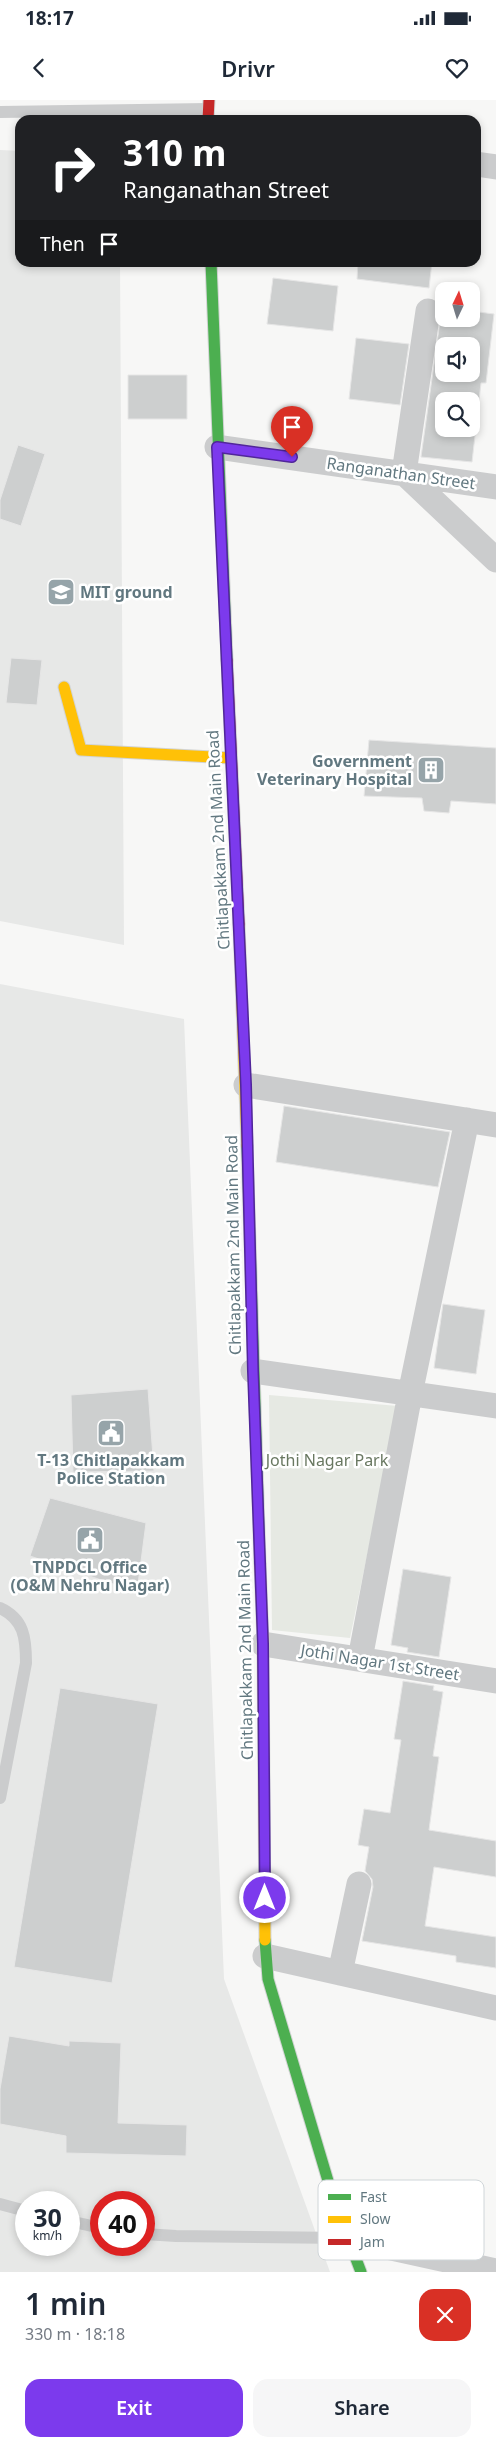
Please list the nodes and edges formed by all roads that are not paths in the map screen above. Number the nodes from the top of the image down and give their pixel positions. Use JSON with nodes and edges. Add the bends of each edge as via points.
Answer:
{"nodes":[{"id":1,"x":208,"y":110,"type":"edge"},
{"id":2,"x":0,"y":112,"type":"edge"},
{"id":3,"x":481,"y":165,"type":"edge"},
{"id":4,"x":496,"y":167,"type":"edge"},
{"id":5,"x":211,"y":267,"type":"edge"},
{"id":6,"x":428,"y":311,"type":"dead end"},
{"id":7,"x":217,"y":447,"type":"junction"},
{"id":8,"x":404,"y":473,"type":"junction"},
{"id":9,"x":496,"y":487,"type":"edge"},
{"id":10,"x":496,"y":560,"type":"edge"},
{"id":11,"x":64,"y":687,"type":"dead end"},
{"id":12,"x":231,"y":758,"type":"junction"},
{"id":13,"x":246,"y":1085,"type":"junction"},
{"id":14,"x":467,"y":1120,"type":"junction"},
{"id":15,"x":496,"y":1125,"type":"edge"},
{"id":16,"x":253,"y":1371,"type":"junction"},
{"id":17,"x":410,"y":1394,"type":"junction"},
{"id":18,"x":496,"y":1406,"type":"edge"},
{"id":19,"x":0,"y":1608,"type":"edge"},
{"id":20,"x":263,"y":1644,"type":"junction"},
{"id":21,"x":360,"y":1659,"type":"junction"},
{"id":22,"x":496,"y":1681,"type":"edge"},
{"id":23,"x":0,"y":1798,"type":"edge"},
{"id":24,"x":359,"y":1884,"type":"dead end"},
{"id":25,"x":265,"y":1956,"type":"junction"},
{"id":26,"x":340,"y":1973,"type":"junction"},
{"id":27,"x":496,"y":2008,"type":"edge"},
{"id":28,"x":329,"y":2180,"type":"edge"},
{"id":29,"x":0,"y":2204,"type":"edge"},
{"id":30,"x":15,"y":2208,"type":"edge"},
{"id":31,"x":155,"y":2235,"type":"edge"},
{"id":32,"x":318,"y":2238,"type":"edge"},
{"id":33,"x":356,"y":2260,"type":"edge"},
{"id":34,"x":446,"y":2260,"type":"edge"},
{"id":35,"x":496,"y":2271,"type":"edge"},
{"id":36,"x":361,"y":2272,"type":"edge"}],
"edges":[{"from":1,"to":2,"type":"lane"},
{"from":3,"to":4,"type":"street"},
{"from":5,"to":7,"type":"main road","name":"Chitlapakkam 2nd Main Road"},
{"from":6,"to":8,"type":"street"},
{"from":7,"to":8,"type":"street","name":"Ranganathan Street"},
{"from":7,"to":12,"type":"main road","name":"Chitlapakkam 2nd Main Road"},
{"from":8,"to":9,"type":"street","name":"Ranganathan Street"},
{"from":8,"to":10,"type":"street"},
{"from":11,"to":12,"type":"main road","via":[[81,750]]},
{"from":12,"to":13,"type":"main road","name":"Chitlapakkam 2nd Main Road"},
{"from":13,"to":14,"type":"street"},
{"from":13,"to":16,"type":"main road","name":"Chitlapakkam 2nd Main Road"},
{"from":14,"to":15,"type":"street"},
{"from":14,"to":17,"type":"street"},
{"from":16,"to":17,"type":"street"},
{"from":16,"to":20,"type":"main road","name":"Chitlapakkam 2nd Main Road"},
{"from":17,"to":18,"type":"street"},
{"from":17,"to":21,"type":"street"},
{"from":19,"to":23,"type":"lane","via":[[13,1614],[26,1645],[26,1662]]},
{"from":20,"to":21,"type":"street","name":"Jothi Nagar 1st Street"},
{"from":20,"to":25,"type":"main road","name":"Chitlapakkam 2nd Main Road"},
{"from":21,"to":22,"type":"street","name":"Jothi Nagar 1st Street"},
{"from":24,"to":26,"type":"street"},
{"from":25,"to":26,"type":"street"},
{"from":25,"to":28,"type":"main road","name":"Chitlapakkam 2nd Main Road","via":[[268,1979]]},
{"from":26,"to":27,"type":"street"},
{"from":29,"to":30,"type":"lane"},
{"from":31,"to":32,"type":"lane"},
{"from":33,"to":36,"type":"main road","name":"Chitlapakkam 2nd Main Road"},
{"from":34,"to":35,"type":"street"}]}
